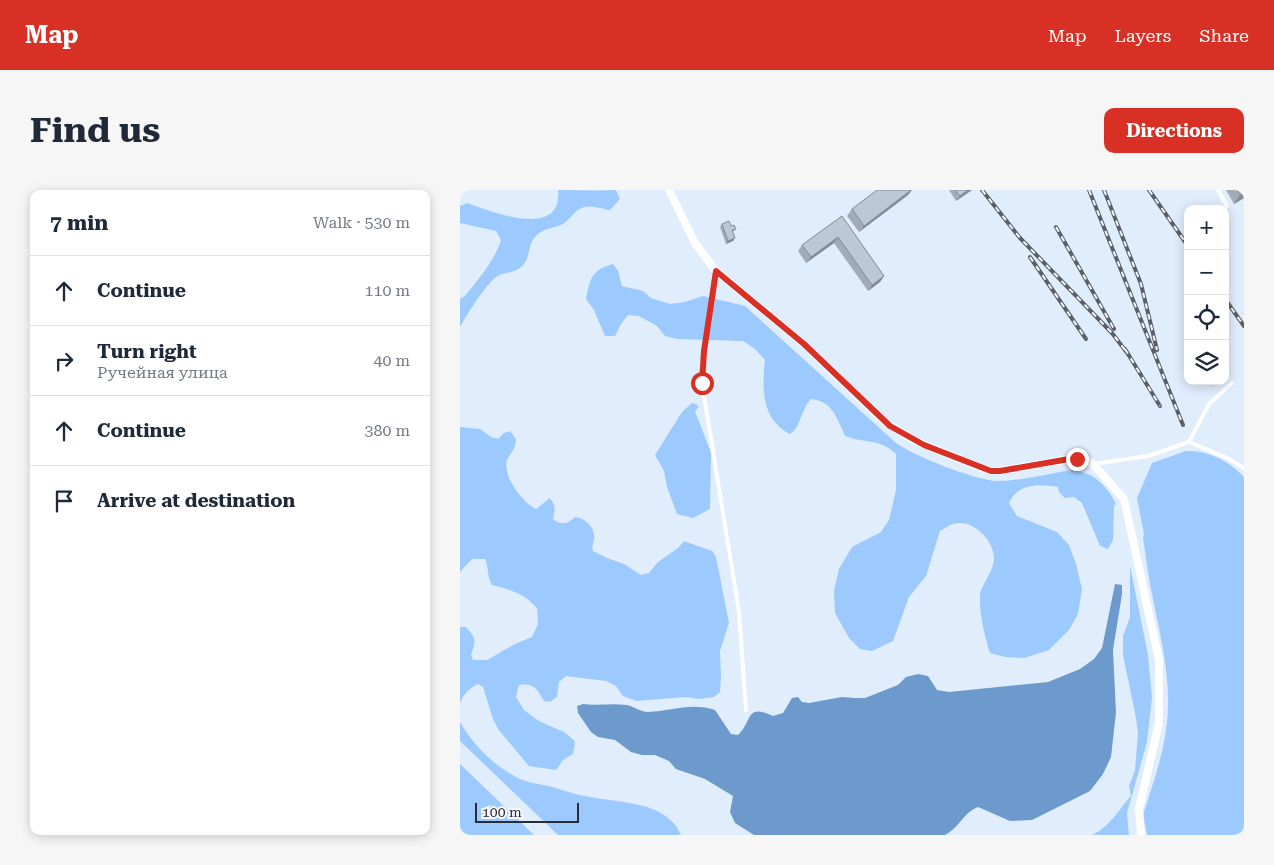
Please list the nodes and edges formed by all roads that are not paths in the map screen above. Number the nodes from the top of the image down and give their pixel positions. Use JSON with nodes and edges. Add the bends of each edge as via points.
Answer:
{"nodes":[{"id":1,"x":463,"y":190,"type":"edge"},
{"id":2,"x":669,"y":190,"type":"edge"},
{"id":3,"x":1218,"y":190,"type":"edge"},
{"id":4,"x":460,"y":194,"type":"edge"},
{"id":5,"x":1226,"y":205,"type":"edge"},
{"id":6,"x":716,"y":271,"type":"junction"},
{"id":7,"x":1232,"y":383,"type":"dead end"},
{"id":8,"x":1189,"y":442,"type":"junction"},
{"id":9,"x":1093,"y":464,"type":"junction"},
{"id":10,"x":1244,"y":468,"type":"edge"},
{"id":11,"x":746,"y":710,"type":"dead end"},
{"id":12,"x":1141,"y":835,"type":"edge"}],
"edges":[{"from":1,"to":4,"type":"lane"},
{"from":2,"to":6,"type":"street","via":[[695,243]]},
{"from":3,"to":5,"type":"lane"},
{"from":6,"to":9,"type":"street","via":[[804,344],[881,419],[913,440],[991,471],[1069,459]]},
{"from":6,"to":11,"type":"lane","via":[[702,383],[739,612]]},
{"from":7,"to":8,"type":"lane","via":[[1210,404]]},
{"from":8,"to":9,"type":"lane","via":[[1148,456]]},
{"from":8,"to":10,"type":"lane"},
{"from":9,"to":12,"type":"street","via":[[1124,499],[1159,660],[1159,723],[1139,808]]}]}
